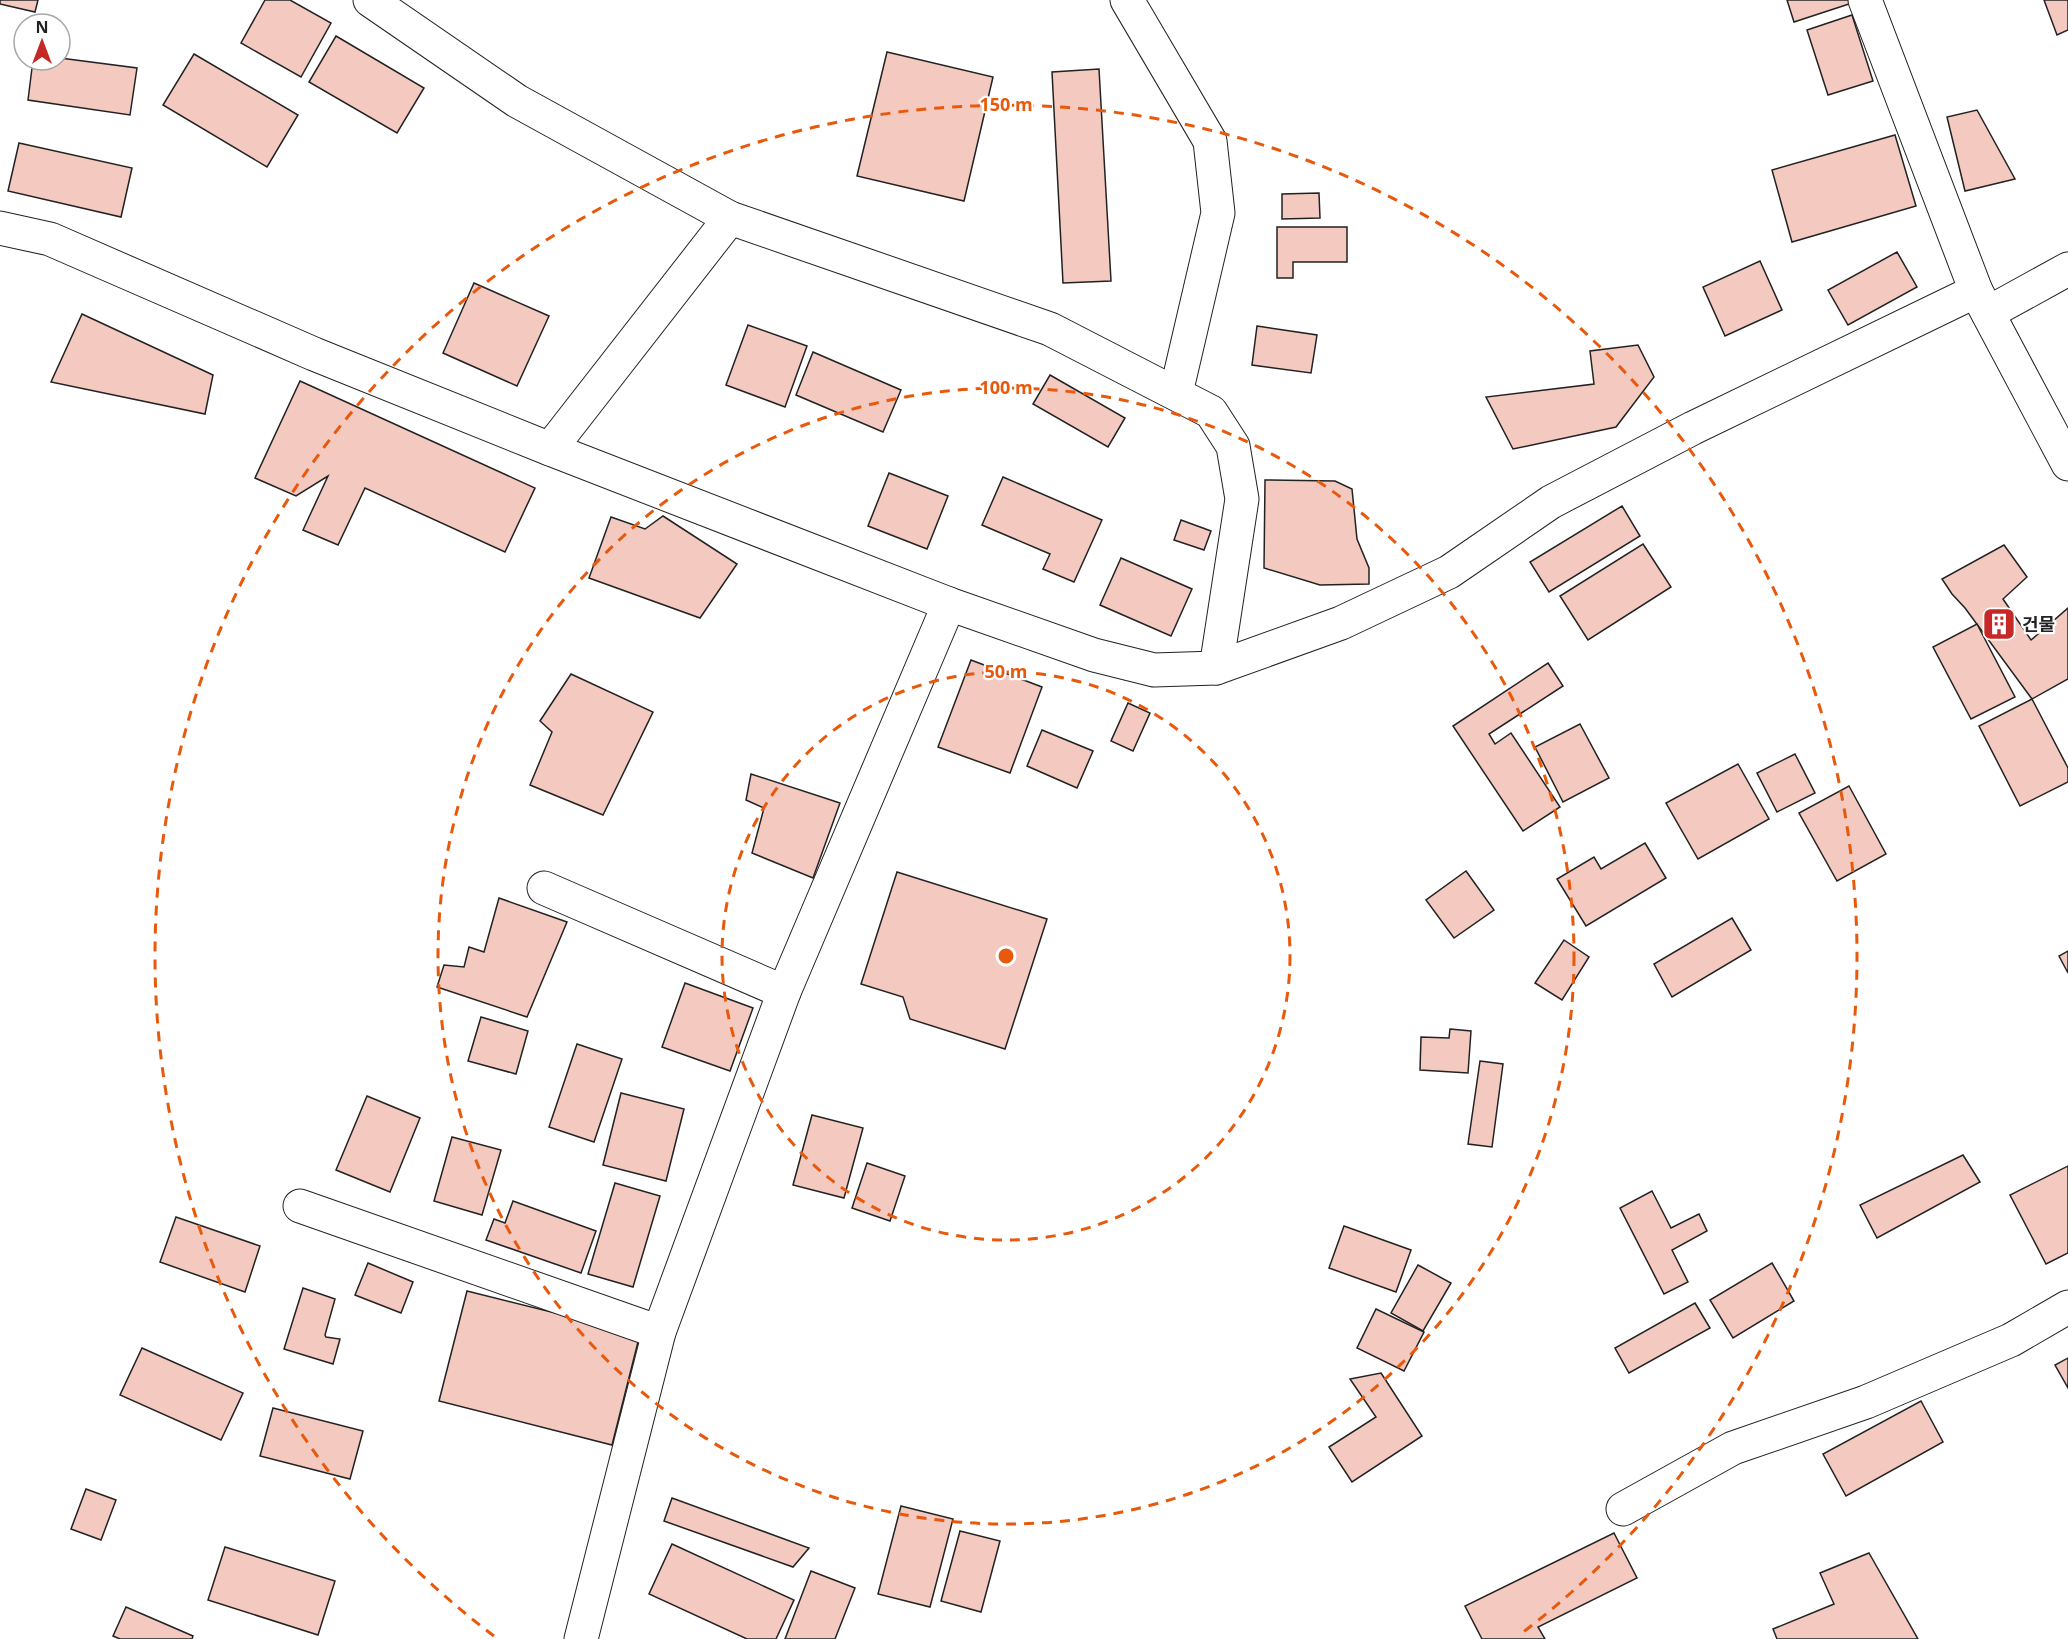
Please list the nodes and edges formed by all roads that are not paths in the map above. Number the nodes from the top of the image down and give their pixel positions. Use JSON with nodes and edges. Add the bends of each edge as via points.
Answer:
{"nodes":[{"id":1,"x":370,"y":0,"type":"edge"},
{"id":2,"x":1127,"y":0,"type":"edge"},
{"id":3,"x":1865,"y":0,"type":"edge"},
{"id":4,"x":730,"y":218,"type":"junction"},
{"id":5,"x":0,"y":228,"type":"edge"},
{"id":6,"x":2068,"y":269,"type":"edge"},
{"id":7,"x":1982,"y":302,"type":"junction"},
{"id":8,"x":1176,"y":393,"type":"junction"},
{"id":9,"x":550,"y":449,"type":"junction"},
{"id":10,"x":2068,"y":464,"type":"edge"},
{"id":11,"x":948,"y":604,"type":"junction"},
{"id":12,"x":1216,"y":668,"type":"junction"},
{"id":13,"x":544,"y":888,"type":"dead end"},
{"id":14,"x":784,"y":992,"type":"junction"},
{"id":15,"x":300,"y":1206,"type":"dead end"},
{"id":16,"x":2068,"y":1307,"type":"edge"},
{"id":17,"x":659,"y":1332,"type":"junction"},
{"id":18,"x":1623,"y":1509,"type":"dead end"},
{"id":19,"x":581,"y":1639,"type":"edge"}],
"edges":[{"from":1,"to":4,"type":"street","via":[[517,101]]},
{"from":2,"to":8,"type":"street","via":[[1209,141],[1213,172],[1218,213]]},
{"from":3,"to":7,"type":"street"},
{"from":4,"to":8,"type":"street","via":[[1050,329]]},
{"from":4,"to":9,"type":"street"},
{"from":5,"to":9,"type":"street","via":[[50,239],[314,354]]},
{"from":6,"to":7,"type":"street"},
{"from":7,"to":10,"type":"street"},
{"from":7,"to":12,"type":"street","via":[[1693,428],[1551,502],[1449,572],[1341,623]]},
{"from":8,"to":12,"type":"street","via":[[1211,412],[1217,420],[1233,446],[1242,499]]},
{"from":9,"to":11,"type":"street"},
{"from":11,"to":12,"type":"street","via":[[1094,655],[1154,670]]},
{"from":11,"to":14,"type":"street"},
{"from":13,"to":14,"type":"street"},
{"from":14,"to":17,"type":"street"},
{"from":15,"to":17,"type":"street"},
{"from":16,"to":18,"type":"street","via":[[2011,1340],[1876,1398],[1733,1448]]},
{"from":17,"to":19,"type":"street"}]}
